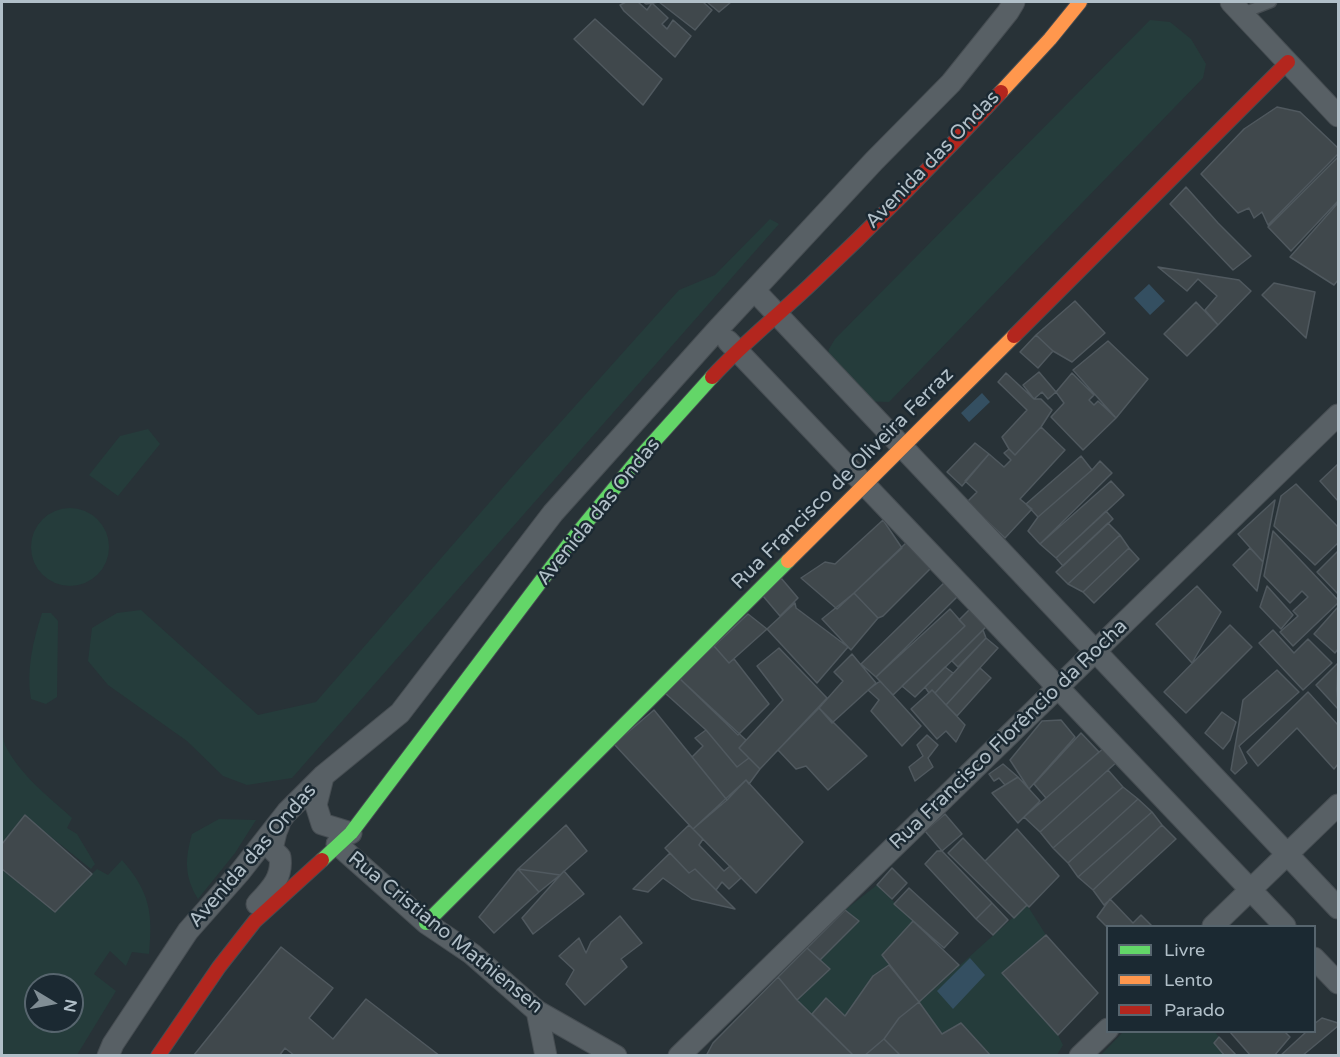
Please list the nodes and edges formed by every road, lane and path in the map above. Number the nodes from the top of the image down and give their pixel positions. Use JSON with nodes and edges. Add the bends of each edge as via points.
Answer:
{"nodes":[{"id":1,"x":1014,"y":2,"type":"edge"},
{"id":2,"x":1080,"y":2,"type":"edge"},
{"id":3,"x":1271,"y":2,"type":"edge"},
{"id":4,"x":1237,"y":7,"type":"edge"},
{"id":5,"x":1288,"y":62,"type":"junction"},
{"id":6,"x":1338,"y":116,"type":"edge"},
{"id":7,"x":755,"y":291,"type":"junction"},
{"id":8,"x":777,"y":313,"type":"junction"},
{"id":9,"x":717,"y":330,"type":"junction"},
{"id":10,"x":736,"y":350,"type":"junction"},
{"id":11,"x":1338,"y":415,"type":"edge"},
{"id":12,"x":903,"y":447,"type":"junction"},
{"id":13,"x":865,"y":485,"type":"junction"},
{"id":14,"x":1096,"y":651,"type":"junction"},
{"id":15,"x":1058,"y":688,"type":"junction"},
{"id":16,"x":323,"y":776,"type":"junction"},
{"id":17,"x":1338,"y":805,"type":"edge"},
{"id":18,"x":287,"y":812,"type":"junction"},
{"id":19,"x":344,"y":839,"type":"junction"},
{"id":20,"x":1287,"y":854,"type":"junction"},
{"id":21,"x":1250,"y":890,"type":"junction"},
{"id":22,"x":1338,"y":908,"type":"edge"},
{"id":23,"x":426,"y":923,"type":"junction"},
{"id":24,"x":1215,"y":925,"type":"edge"},
{"id":25,"x":1283,"y":925,"type":"edge"},
{"id":26,"x":232,"y":949,"type":"junction"},
{"id":27,"x":1316,"y":960,"type":"edge"},
{"id":28,"x":1338,"y":983,"type":"edge"},
{"id":29,"x":537,"y":1011,"type":"junction"},
{"id":30,"x":1106,"y":1030,"type":"edge"},
{"id":31,"x":108,"y":1056,"type":"edge"},
{"id":32,"x":158,"y":1056,"type":"edge"},
{"id":33,"x":546,"y":1056,"type":"edge"},
{"id":34,"x":616,"y":1056,"type":"edge"},
{"id":35,"x":679,"y":1056,"type":"edge"},
{"id":36,"x":1080,"y":1056,"type":"edge"}],
"edges":[{"from":1,"to":7,"type":"street","name":"Avenida das Ondas","via":[[951,83]]},
{"from":2,"to":8,"type":"street","name":"Avenida das Ondas","via":[[965,131]]},
{"from":3,"to":4,"type":"lane"},
{"from":4,"to":5,"type":"street"},
{"from":5,"to":6,"type":"street"},
{"from":5,"to":12,"type":"street","name":"Rua Francisco de Oliveira Ferraz"},
{"from":7,"to":8,"type":"street"},
{"from":7,"to":9,"type":"street","name":"Avenida das Ondas"},
{"from":8,"to":10,"type":"street","name":"Avenida das Ondas"},
{"from":8,"to":12,"type":"street"},
{"from":9,"to":10,"type":"street"},
{"from":9,"to":16,"type":"street","name":"Avenida das Ondas","via":[[553,513],[400,712]]},
{"from":10,"to":13,"type":"street"},
{"from":10,"to":19,"type":"street","name":"Avenida das Ondas","via":[[572,540]]},
{"from":11,"to":14,"type":"street","name":"Rua Francisco Florêncio da Rocha"},
{"from":12,"to":13,"type":"street","name":"Rua Francisco de Oliveira Ferraz"},
{"from":12,"to":14,"type":"street"},
{"from":13,"to":15,"type":"street"},
{"from":13,"to":23,"type":"street","name":"Rua Francisco de Oliveira Ferraz"},
{"from":14,"to":15,"type":"street","name":"Rua Francisco Florêncio da Rocha"},
{"from":14,"to":20,"type":"street"},
{"from":15,"to":21,"type":"street"},
{"from":15,"to":35,"type":"street","name":"Rua Francisco Florêncio da Rocha"},
{"from":16,"to":18,"type":"street","name":"Avenida das Ondas"},
{"from":16,"to":19,"type":"street","via":[[316,805],[322,825]]},
{"from":17,"to":20,"type":"street"},
{"from":18,"to":26,"type":"street","via":[[272,849],[280,857],[282,869],[278,879],[256,905]]},
{"from":18,"to":31,"type":"street","name":"Avenida das Ondas","via":[[188,931]]},
{"from":19,"to":23,"type":"street","name":"Rua Cristiano Mathiensen"},
{"from":19,"to":26,"type":"street","name":"Avenida das Ondas","via":[[255,921]]},
{"from":20,"to":21,"type":"street"},
{"from":20,"to":22,"type":"street"},
{"from":21,"to":24,"type":"street"},
{"from":21,"to":25,"type":"street"},
{"from":23,"to":29,"type":"street","name":"Rua Cristiano Mathiensen","via":[[472,954]]},
{"from":26,"to":32,"type":"street","name":"Avenida das Ondas"},
{"from":27,"to":28,"type":"street"},
{"from":29,"to":33,"type":"street"},
{"from":29,"to":34,"type":"street","name":"Rua Cristiano Mathiensen"},
{"from":30,"to":36,"type":"street"}]}
